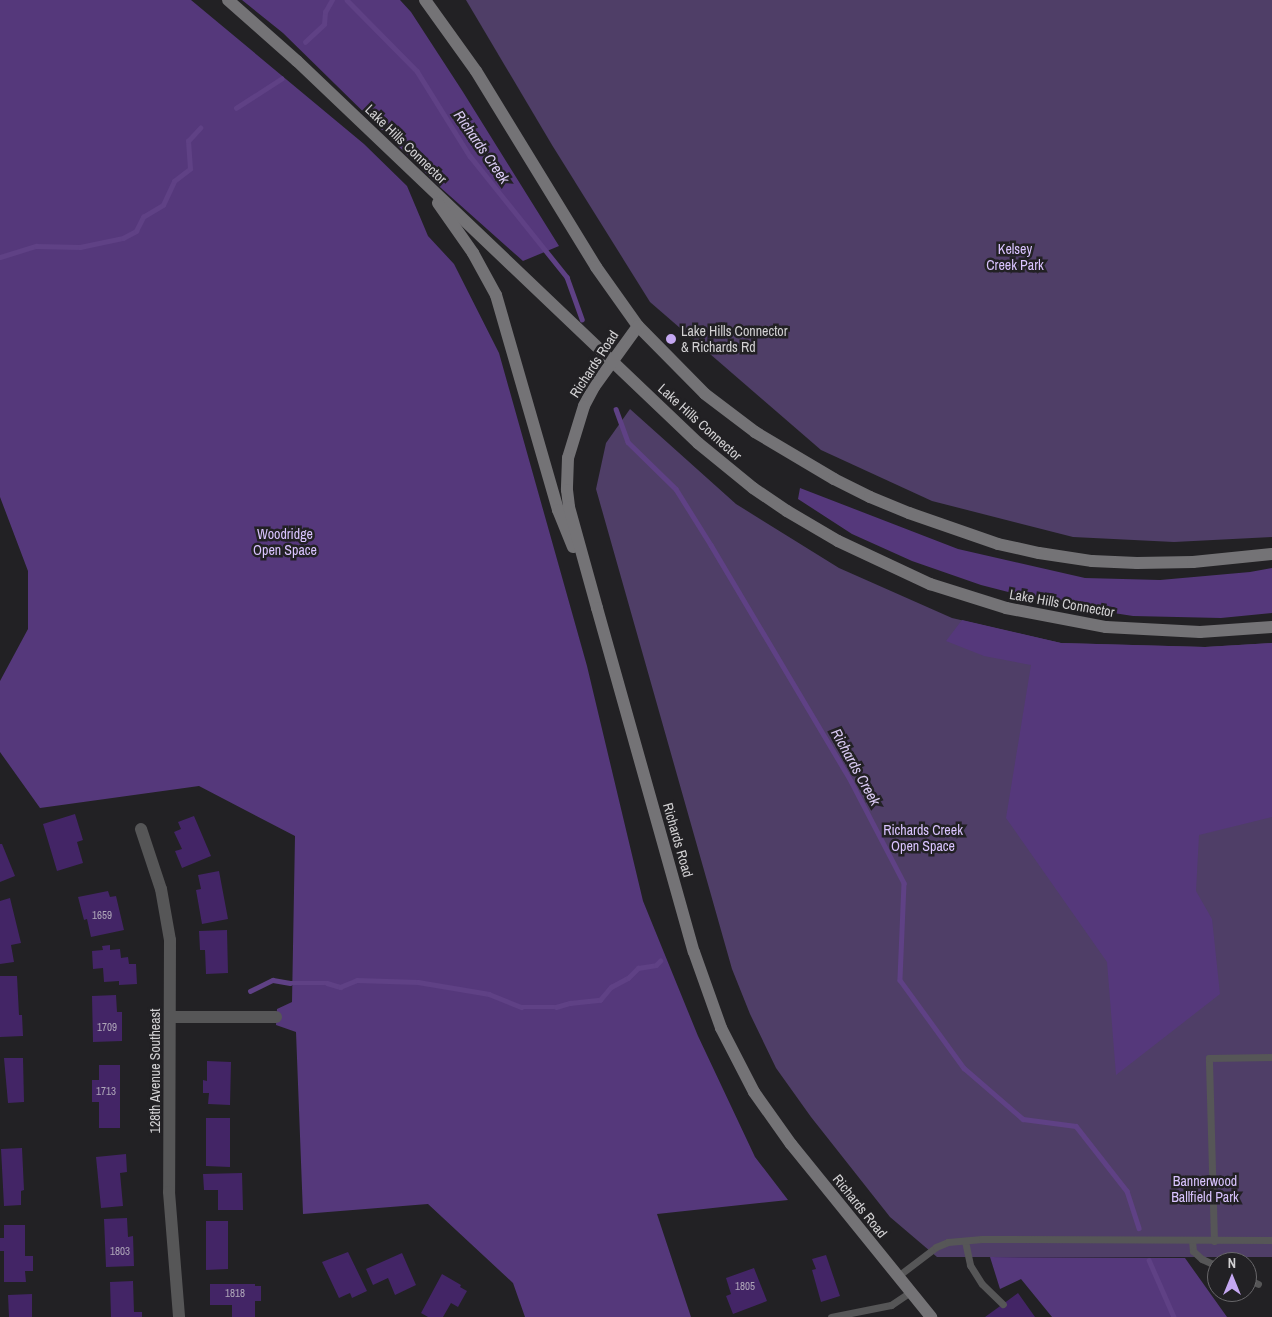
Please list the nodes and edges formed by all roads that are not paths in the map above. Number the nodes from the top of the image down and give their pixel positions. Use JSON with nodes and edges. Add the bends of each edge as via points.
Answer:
{"nodes":[{"id":1,"x":228,"y":0,"type":"edge"},
{"id":2,"x":425,"y":0,"type":"edge"},
{"id":3,"x":422,"y":180,"type":"junction"},
{"id":4,"x":638,"y":326,"type":"junction"},
{"id":5,"x":612,"y":361,"type":"junction"},
{"id":6,"x":1272,"y":554,"type":"edge"},
{"id":7,"x":596,"y":608,"type":"junction"},
{"id":8,"x":1272,"y":627,"type":"edge"},
{"id":9,"x":141,"y":829,"type":"dead end"},
{"id":10,"x":171,"y":1017,"type":"junction"},
{"id":11,"x":276,"y":1017,"type":"dead end"},
{"id":12,"x":1272,"y":1056,"type":"edge"},
{"id":13,"x":1192,"y":1240,"type":"junction"},
{"id":14,"x":1272,"y":1240,"type":"edge"},
{"id":15,"x":964,"y":1241,"type":"junction"},
{"id":16,"x":1214,"y":1241,"type":"junction"},
{"id":17,"x":1207,"y":1261,"type":"edge"},
{"id":18,"x":898,"y":1276,"type":"junction"},
{"id":19,"x":910,"y":1292,"type":"junction"},
{"id":20,"x":1003,"y":1304,"type":"dead end"},
{"id":21,"x":179,"y":1317,"type":"edge"},
{"id":22,"x":831,"y":1317,"type":"edge"},
{"id":23,"x":931,"y":1317,"type":"edge"}],
"edges":[{"from":1,"to":3,"type":"main road","name":"Lake Hills Connector"},
{"from":2,"to":4,"type":"main road","name":"Lake Hills Connector","via":[[476,71],[596,267]]},
{"from":3,"to":5,"type":"main road","name":"Lake Hills Connector"},
{"from":3,"to":7,"type":"main road","via":[[473,253],[496,295],[558,510]]},
{"from":4,"to":5,"type":"main road","name":"Richards Road"},
{"from":4,"to":6,"type":"main road","name":"Lake Hills Connector","via":[[704,394],[755,432],[834,479],[917,516],[998,544],[1092,561],[1194,562]]},
{"from":5,"to":7,"type":"main road","name":"Richards Road","via":[[584,406],[568,458],[569,508]]},
{"from":5,"to":8,"type":"main road","name":"Lake Hills Connector","via":[[698,443],[754,488],[838,541],[930,584],[1006,608],[1106,627],[1200,632]]},
{"from":7,"to":18,"type":"main road","name":"Richards Road","via":[[694,952],[721,1028],[754,1092],[773,1119]]},
{"from":9,"to":10,"type":"street","name":"128th Avenue Southeast","via":[[154,864],[167,917]]},
{"from":10,"to":11,"type":"street"},
{"from":10,"to":21,"type":"street","name":"128th Avenue Southeast","via":[[169,1192]]},
{"from":12,"to":16,"type":"lane","via":[[1209,1058]]},
{"from":13,"to":15,"type":"lane","via":[[982,1238]]},
{"from":13,"to":16,"type":"lane"},
{"from":13,"to":17,"type":"lane","via":[[1192,1251]]},
{"from":14,"to":16,"type":"lane"},
{"from":15,"to":18,"type":"lane","via":[[948,1242],[936,1248]]},
{"from":15,"to":20,"type":"lane","via":[[982,1284]]},
{"from":18,"to":19,"type":"main road","name":"Richards Road"},
{"from":19,"to":22,"type":"lane","via":[[891,1305]]},
{"from":19,"to":23,"type":"main road","name":"Richards Road"}]}
